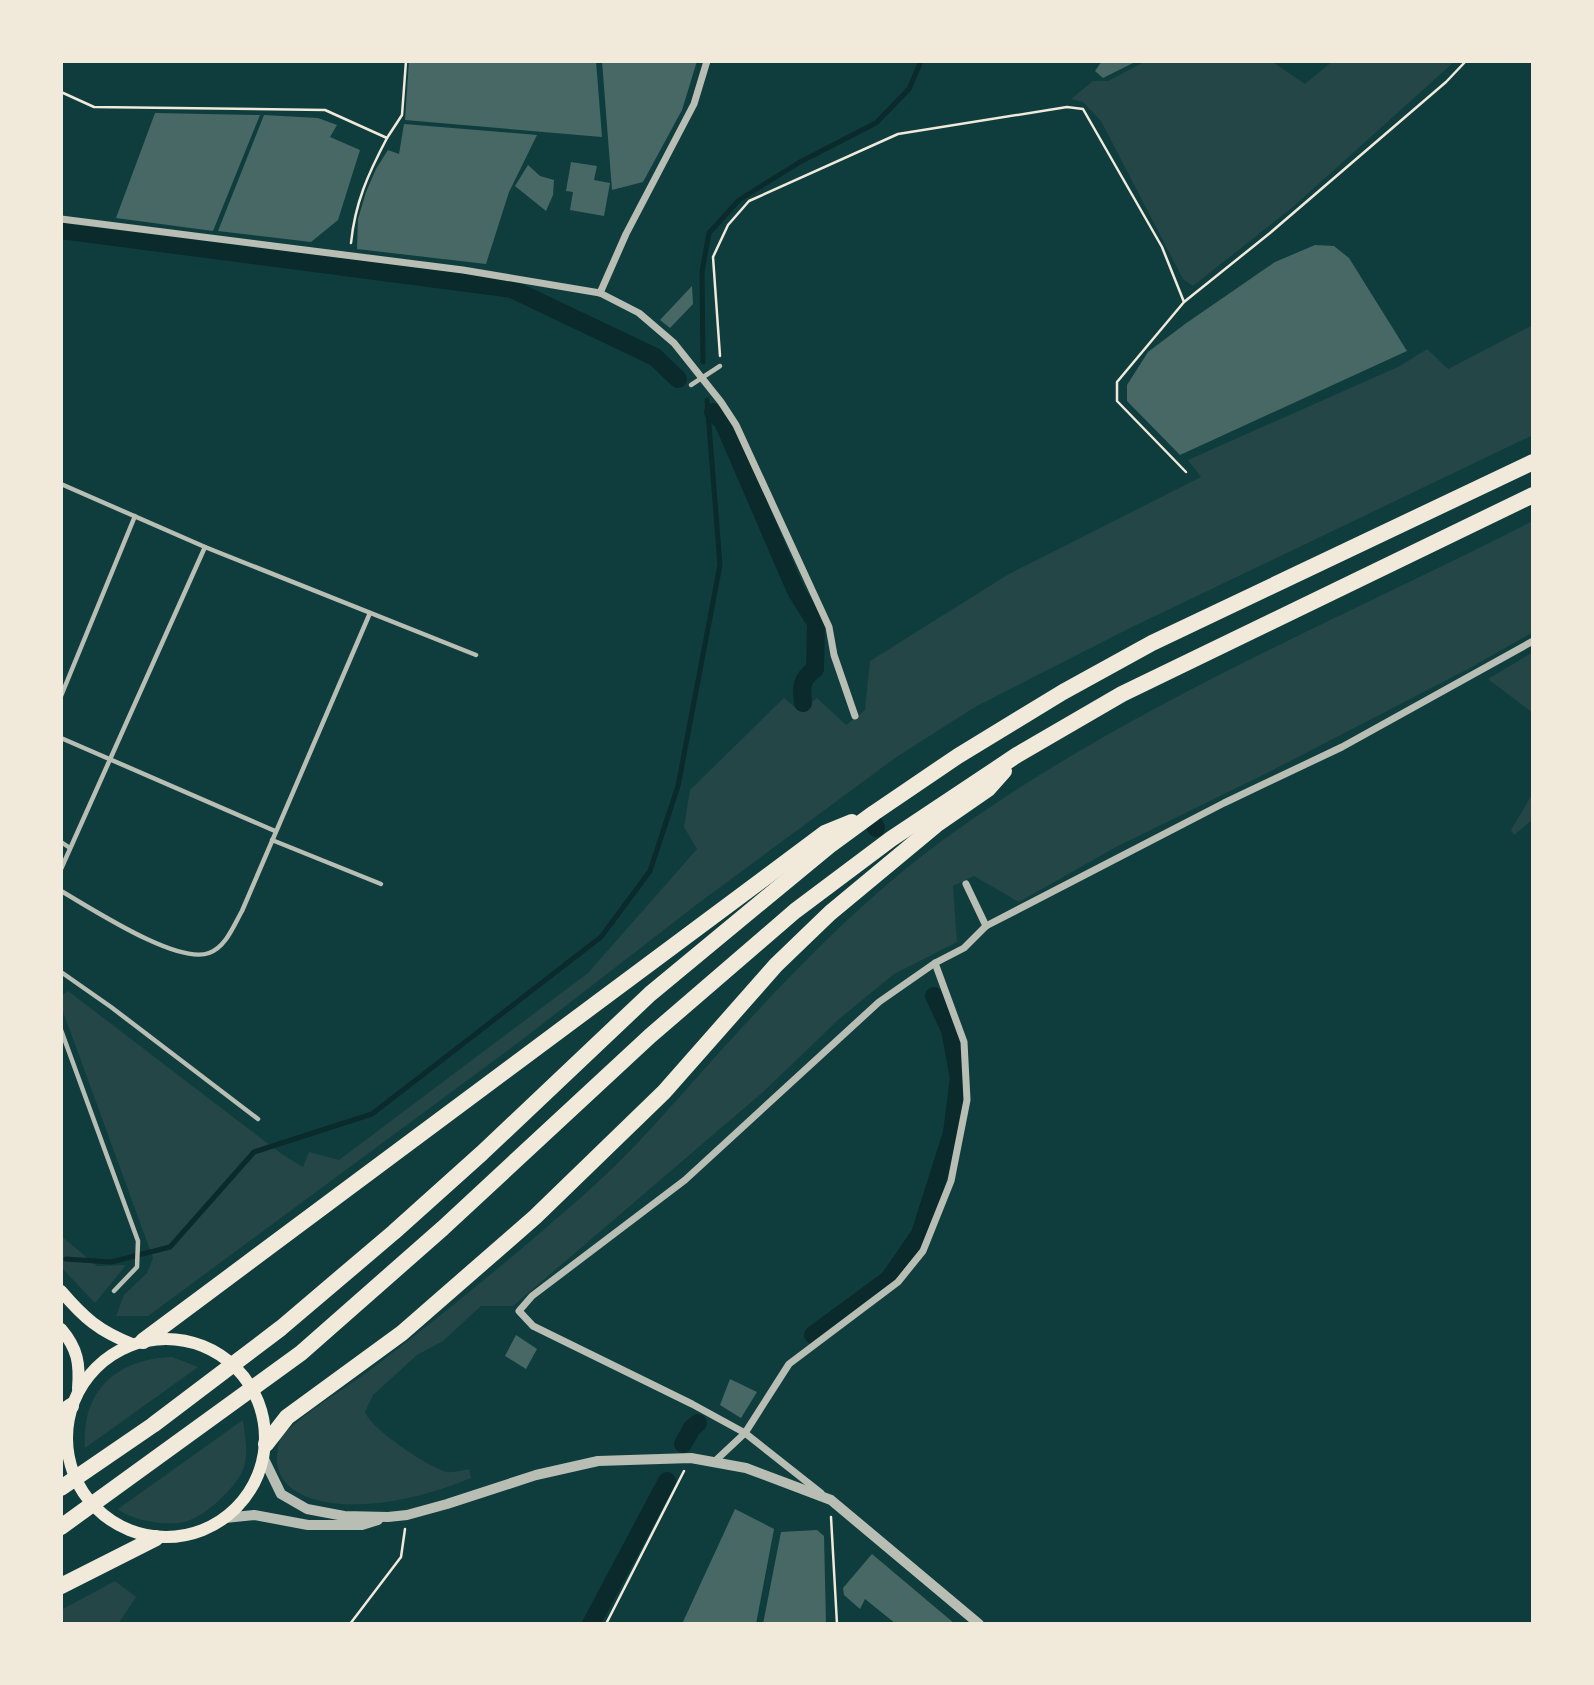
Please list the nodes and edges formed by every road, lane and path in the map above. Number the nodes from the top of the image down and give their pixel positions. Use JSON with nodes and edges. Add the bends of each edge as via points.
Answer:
{"nodes":[{"id":1,"x":406,"y":61,"type":"edge"},
{"id":2,"x":707,"y":61,"type":"edge"},
{"id":3,"x":1466,"y":61,"type":"edge"},
{"id":4,"x":61,"y":92,"type":"edge"},
{"id":5,"x":387,"y":138,"type":"junction"},
{"id":6,"x":61,"y":219,"type":"edge"},
{"id":7,"x":350,"y":255,"type":"junction"},
{"id":8,"x":600,"y":293,"type":"junction"},
{"id":9,"x":1184,"y":302,"type":"junction"},
{"id":10,"x":720,"y":366,"type":"joint"},
{"id":11,"x":702,"y":378,"type":"junction"},
{"id":12,"x":691,"y":385,"type":"dead end"},
{"id":13,"x":1533,"y":462,"type":"edge"},
{"id":14,"x":1186,"y":472,"type":"dead end"},
{"id":15,"x":61,"y":484,"type":"edge"},
{"id":16,"x":1533,"y":495,"type":"edge"},
{"id":17,"x":135,"y":516,"type":"junction"},
{"id":18,"x":205,"y":547,"type":"junction"},
{"id":19,"x":370,"y":613,"type":"junction"},
{"id":20,"x":1533,"y":641,"type":"edge"},
{"id":21,"x":476,"y":655,"type":"dead end"},
{"id":22,"x":61,"y":696,"type":"edge"},
{"id":23,"x":855,"y":716,"type":"dead end"},
{"id":24,"x":61,"y":738,"type":"edge"},
{"id":25,"x":1017,"y":755,"type":"junction"},
{"id":26,"x":109,"y":760,"type":"junction"},
{"id":27,"x":874,"y":813,"type":"junction"},
{"id":28,"x":276,"y":832,"type":"junction"},
{"id":29,"x":272,"y":840,"type":"junction"},
{"id":30,"x":61,"y":842,"type":"edge"},
{"id":31,"x":70,"y":848,"type":"junction"},
{"id":32,"x":61,"y":869,"type":"edge"},
{"id":33,"x":381,"y":884,"type":"dead end"},
{"id":34,"x":966,"y":884,"type":"dead end"},
{"id":35,"x":61,"y":891,"type":"edge"},
{"id":36,"x":986,"y":926,"type":"junction"},
{"id":37,"x":935,"y":963,"type":"junction"},
{"id":38,"x":61,"y":972,"type":"edge"},
{"id":39,"x":61,"y":1030,"type":"edge"},
{"id":40,"x":258,"y":1119,"type":"dead end"},
{"id":41,"x":61,"y":1291,"type":"edge"},
{"id":42,"x":114,"y":1291,"type":"dead end"},
{"id":43,"x":61,"y":1329,"type":"edge"},
{"id":44,"x":137,"y":1343,"type":"junction"},
{"id":45,"x":78,"y":1389,"type":"junction"},
{"id":46,"x":66,"y":1409,"type":"edge"},
{"id":47,"x":745,"y":1433,"type":"junction"},
{"id":48,"x":265,"y":1451,"type":"junction"},
{"id":49,"x":691,"y":1458,"type":"junction"},
{"id":50,"x":714,"y":1462,"type":"junction"},
{"id":51,"x":61,"y":1488,"type":"edge"},
{"id":52,"x":831,"y":1500,"type":"junction"},
{"id":53,"x":407,"y":1515,"type":"junction"},
{"id":54,"x":388,"y":1517,"type":"junction"},
{"id":55,"x":225,"y":1518,"type":"junction"},
{"id":56,"x":61,"y":1527,"type":"edge"},
{"id":57,"x":156,"y":1538,"type":"junction"},
{"id":58,"x":61,"y":1586,"type":"edge"},
{"id":59,"x":350,"y":1624,"type":"edge"},
{"id":60,"x":606,"y":1624,"type":"edge"},
{"id":61,"x":836,"y":1624,"type":"edge"},
{"id":62,"x":979,"y":1624,"type":"edge"}],
"edges":[{"from":1,"to":5,"type":"path","via":[[402,115]]},
{"from":2,"to":8,"type":"street","via":[[694,104]]},
{"from":3,"to":9,"type":"path"},
{"from":4,"to":5,"type":"path","via":[[94,107],[325,110]]},
{"from":5,"to":7,"type":"path","via":[[365,180],[353,222]]},
{"from":6,"to":7,"type":"street"},
{"from":7,"to":8,"type":"street"},
{"from":8,"to":11,"type":"street","via":[[639,313],[674,342]]},
{"from":9,"to":10,"type":"path","via":[[1162,247],[1083,109],[1067,107],[898,134],[749,201],[728,225],[713,257]]},
{"from":9,"to":14,"type":"path","via":[[1117,382],[1118,401]]},
{"from":10,"to":11,"type":"lane"},
{"from":11,"to":12,"type":"lane"},
{"from":11,"to":23,"type":"street","via":[[736,425],[780,518],[829,627]]},
{"from":13,"to":27,"type":"highway","via":[[1141,649],[958,756]]},
{"from":15,"to":17,"type":"lane"},
{"from":16,"to":25,"type":"highway","via":[[1122,694]]},
{"from":17,"to":18,"type":"lane"},
{"from":17,"to":22,"type":"lane"},
{"from":18,"to":19,"type":"lane"},
{"from":18,"to":26,"type":"lane"},
{"from":19,"to":21,"type":"lane"},
{"from":19,"to":28,"type":"lane"},
{"from":20,"to":36,"type":"street","via":[[1342,747]]},
{"from":24,"to":26,"type":"lane"},
{"from":25,"to":48,"type":"highway","via":[[988,789],[936,825],[830,913],[776,965],[664,1093],[535,1217],[402,1333],[287,1417]]},
{"from":25,"to":56,"type":"highway","via":[[891,839],[795,911],[650,1036],[301,1353]]},
{"from":26,"to":28,"type":"lane"},
{"from":26,"to":31,"type":"lane"},
{"from":27,"to":44,"type":"highway","via":[[825,833]]},
{"from":27,"to":51,"type":"highway","via":[[650,994],[482,1153],[281,1328]]},
{"from":28,"to":29,"type":"lane"},
{"from":29,"to":33,"type":"lane"},
{"from":29,"to":35,"type":"lane","via":[[232,930],[211,953],[191,956],[156,944]]},
{"from":30,"to":31,"type":"lane"},
{"from":31,"to":32,"type":"lane"},
{"from":34,"to":36,"type":"street"},
{"from":36,"to":37,"type":"street","via":[[964,948]]},
{"from":37,"to":47,"type":"street","via":[[964,1042],[967,1100],[951,1181],[923,1251],[898,1282],[789,1364]]},
{"from":37,"to":47,"type":"street","via":[[879,1002],[685,1180],[532,1296],[519,1311],[533,1326]]},
{"from":38,"to":40,"type":"lane"},
{"from":39,"to":42,"type":"lane","via":[[138,1241],[137,1267]]},
{"from":41,"to":44,"type":"main road","via":[[91,1324]]},
{"from":43,"to":45,"type":"main road","via":[[71,1340],[80,1365]]},
{"from":44,"to":45,"type":"main road","via":[[110,1355]]},
{"from":44,"to":48,"type":"main road","via":[[184,1341],[204,1346],[230,1362],[251,1385],[263,1413]]},
{"from":45,"to":46,"type":"main road"},
{"from":46,"to":57,"type":"main road","via":[[69,1465],[82,1492],[101,1515],[127,1530]]},
{"from":47,"to":50,"type":"street"},
{"from":47,"to":52,"type":"street"},
{"from":48,"to":54,"type":"street","via":[[281,1494],[307,1509]]},
{"from":48,"to":55,"type":"main road","via":[[256,1482]]},
{"from":49,"to":50,"type":"street"},
{"from":49,"to":53,"type":"street","via":[[598,1461]]},
{"from":49,"to":60,"type":"path"},
{"from":50,"to":52,"type":"street","via":[[746,1468]]},
{"from":52,"to":61,"type":"path"},
{"from":52,"to":62,"type":"street"},
{"from":53,"to":54,"type":"street"},
{"from":53,"to":59,"type":"path","via":[[401,1557]]},
{"from":54,"to":55,"type":"street","via":[[362,1525],[308,1525],[254,1515]]},
{"from":55,"to":57,"type":"main road","via":[[192,1534]]},
{"from":57,"to":58,"type":"highway"}]}
